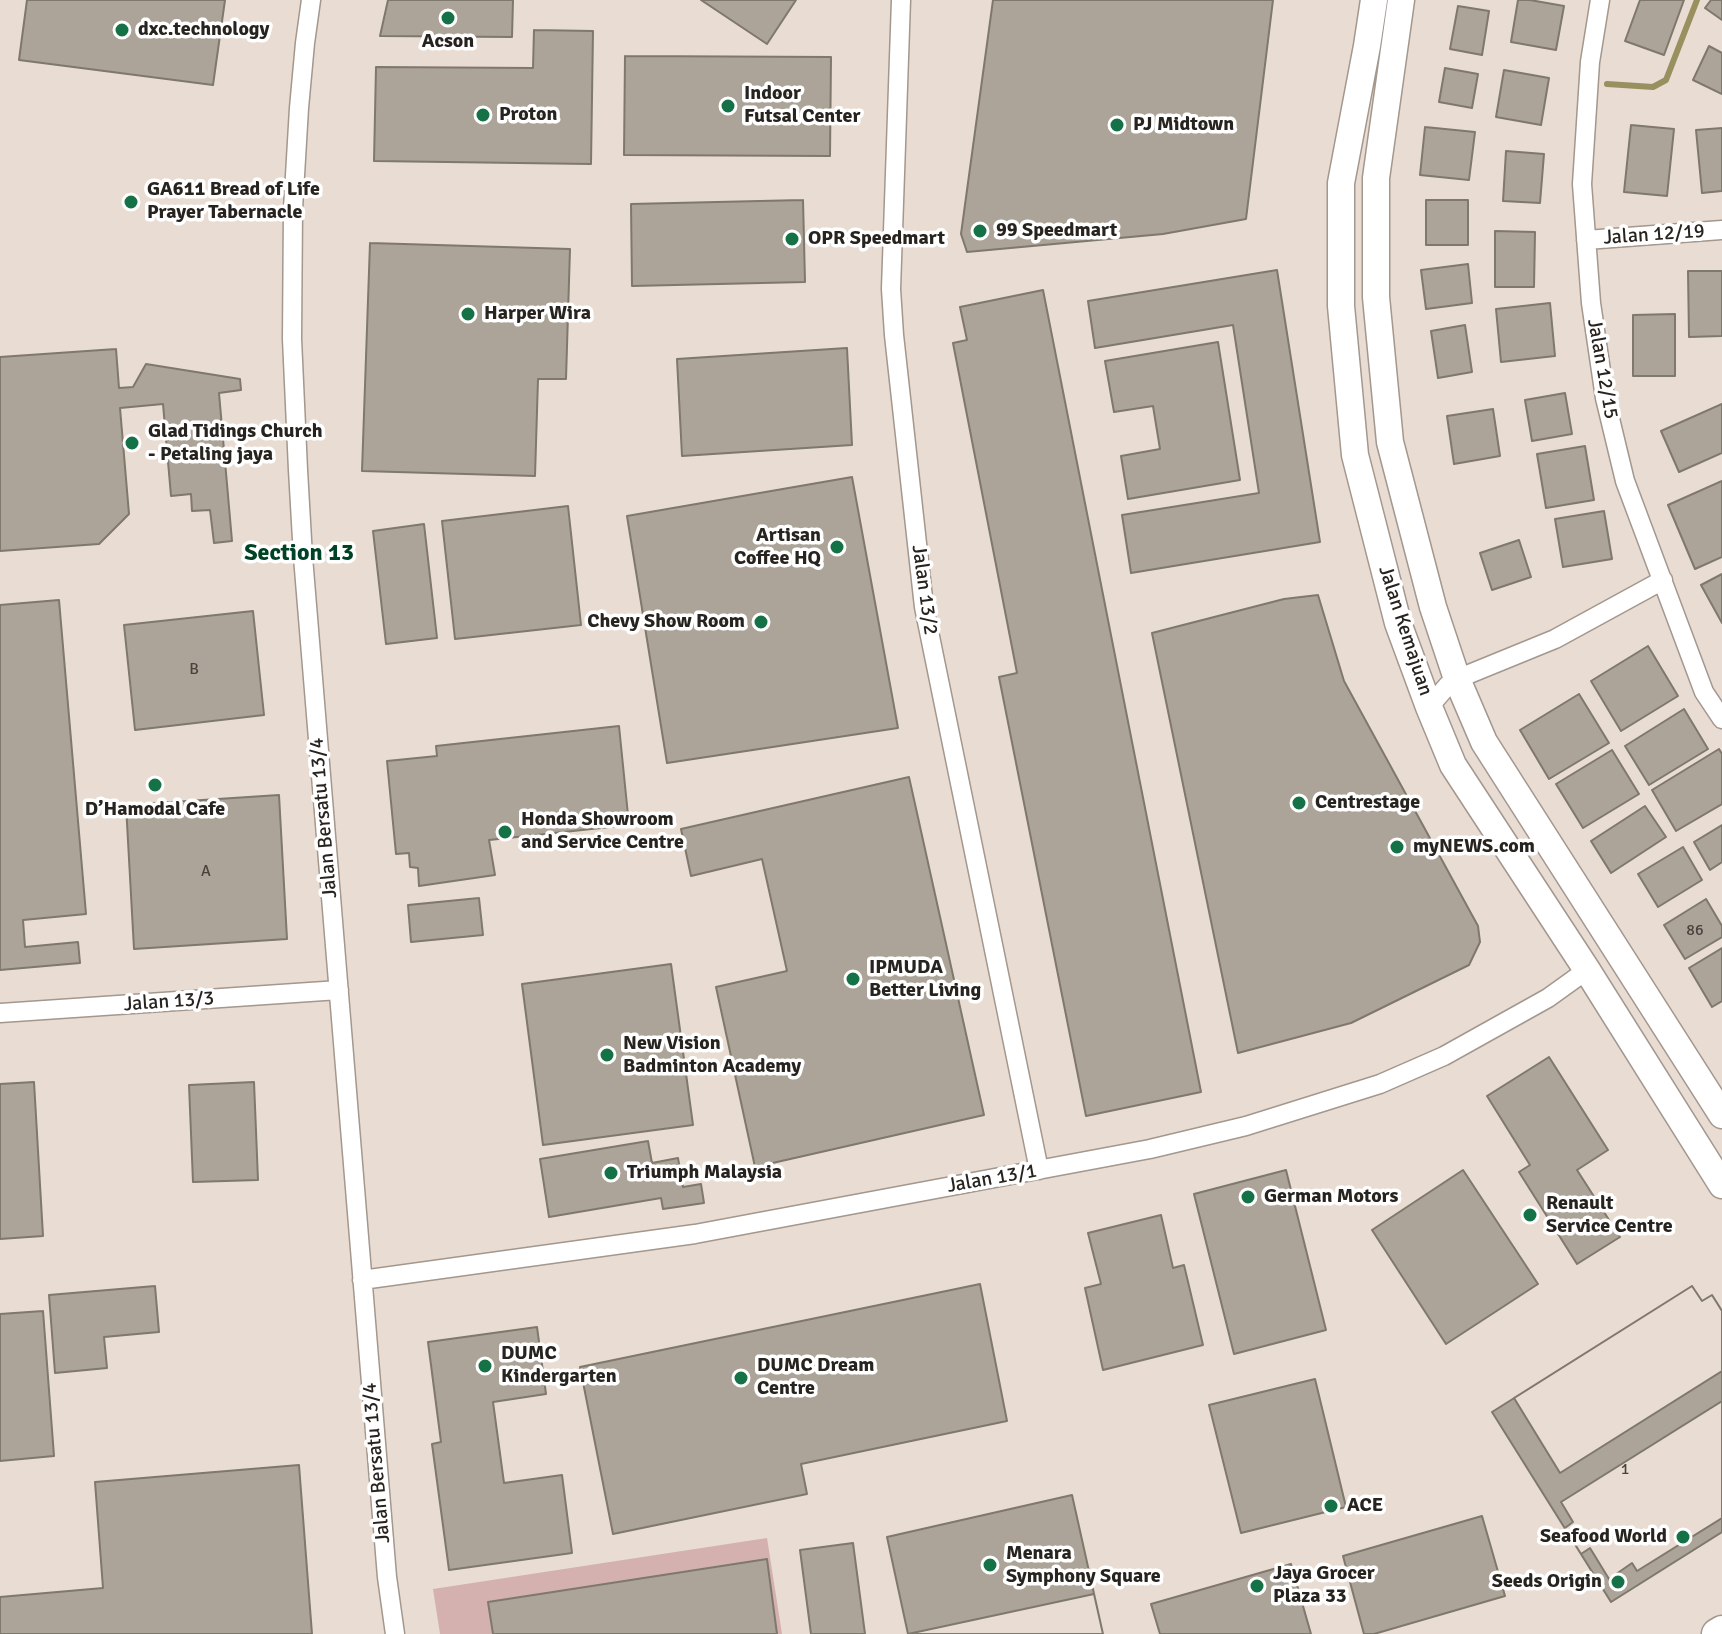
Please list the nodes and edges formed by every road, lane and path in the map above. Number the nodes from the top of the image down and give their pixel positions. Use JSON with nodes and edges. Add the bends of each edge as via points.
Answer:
{"nodes":[{"id":1,"x":311,"y":0,"type":"edge"},
{"id":2,"x":901,"y":0,"type":"edge"},
{"id":3,"x":1374,"y":0,"type":"edge"},
{"id":4,"x":1401,"y":0,"type":"edge"},
{"id":5,"x":1600,"y":0,"type":"edge"},
{"id":6,"x":1722,"y":230,"type":"edge"},
{"id":7,"x":1586,"y":240,"type":"junction"},
{"id":8,"x":1663,"y":580,"type":"junction"},
{"id":9,"x":1457,"y":679,"type":"junction"},
{"id":10,"x":1429,"y":707,"type":"junction"},
{"id":11,"x":1722,"y":719,"type":"edge"},
{"id":12,"x":1587,"y":970,"type":"junction"},
{"id":13,"x":339,"y":990,"type":"junction"},
{"id":14,"x":0,"y":1013,"type":"edge"},
{"id":15,"x":1722,"y":1115,"type":"edge"},
{"id":16,"x":1039,"y":1170,"type":"junction"},
{"id":17,"x":1722,"y":1185,"type":"edge"},
{"id":18,"x":362,"y":1280,"type":"junction"},
{"id":19,"x":1722,"y":1631,"type":"edge"},
{"id":20,"x":395,"y":1634,"type":"edge"},
{"id":21,"x":1717,"y":1634,"type":"edge"}],
"edges":[{"from":1,"to":13,"type":"street","name":"Jalan Bersatu 13/4","via":[[294,179],[292,339],[303,557]]},
{"from":2,"to":16,"type":"street","name":"Jalan 13/2","via":[[891,289],[924,607]]},
{"from":3,"to":10,"type":"main road","name":"Jalan Kemajuan","via":[[1341,183],[1341,306],[1355,455],[1398,623]]},
{"from":4,"to":9,"type":"main road","name":"Jalan Kemajuan","via":[[1376,178],[1376,297],[1390,442]]},
{"from":5,"to":7,"type":"street","name":"Jalan 12/15","via":[[1582,184]]},
{"from":6,"to":7,"type":"street","name":"Jalan 12/19"},
{"from":7,"to":8,"type":"street","name":"Jalan 12/15","via":[[1605,398],[1625,481]]},
{"from":8,"to":9,"type":"street","via":[[1555,639]]},
{"from":8,"to":11,"type":"street","name":"Jalan 12/15","via":[[1704,692]]},
{"from":9,"to":10,"type":"street"},
{"from":9,"to":15,"type":"main road","name":"Jalan Kemajuan","via":[[1484,742]]},
{"from":10,"to":12,"type":"main road","name":"Jalan Kemajuan","via":[[1453,765]]},
{"from":12,"to":16,"type":"street","name":"Jalan 13/1","via":[[1499,1027],[1380,1084],[1246,1126]]},
{"from":12,"to":17,"type":"main road","name":"Jalan Kemajuan"},
{"from":13,"to":14,"type":"street","name":"Jalan 13/3"},
{"from":13,"to":18,"type":"street","name":"Jalan Bersatu 13/4"},
{"from":16,"to":18,"type":"street","name":"Jalan 13/1","via":[[695,1234]]},
{"from":18,"to":20,"type":"street","name":"Jalan Bersatu 13/4"},
{"from":19,"to":21,"type":"main road"}]}
